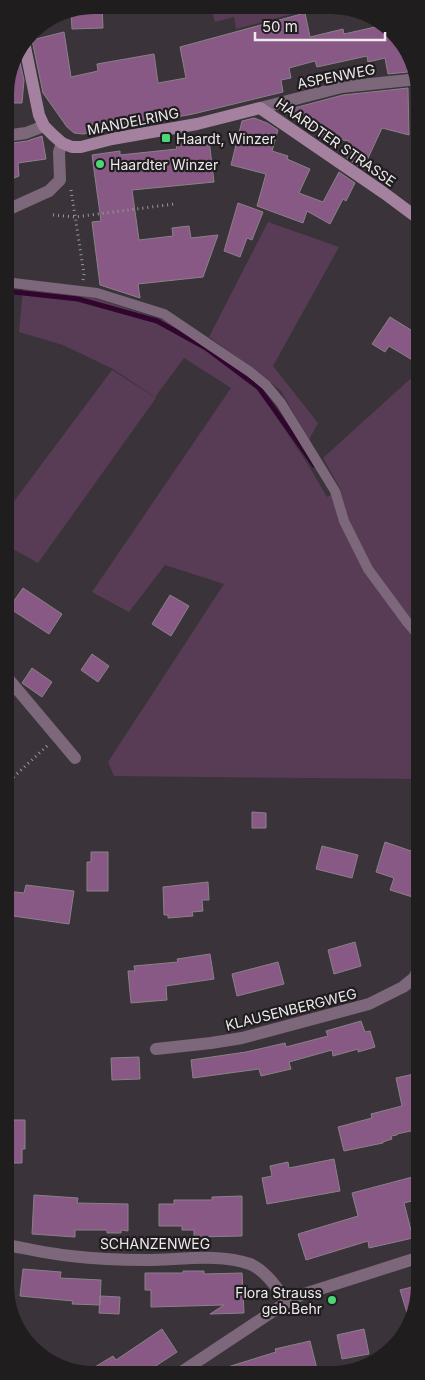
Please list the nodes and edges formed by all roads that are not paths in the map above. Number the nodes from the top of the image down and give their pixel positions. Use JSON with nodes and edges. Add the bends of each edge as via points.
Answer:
{"nodes":[{"id":1,"x":26,"y":52,"type":"edge"},
{"id":2,"x":410,"y":80,"type":"edge"},
{"id":3,"x":260,"y":108,"type":"junction"},
{"id":4,"x":44,"y":126,"type":"junction"},
{"id":5,"x":14,"y":135,"type":"edge"},
{"id":6,"x":62,"y":142,"type":"junction"},
{"id":7,"x":14,"y":207,"type":"edge"},
{"id":8,"x":411,"y":214,"type":"edge"},
{"id":9,"x":14,"y":283,"type":"edge"},
{"id":10,"x":411,"y":627,"type":"edge"},
{"id":11,"x":14,"y":686,"type":"edge"},
{"id":12,"x":75,"y":758,"type":"dead end"},
{"id":13,"x":411,"y":980,"type":"edge"},
{"id":14,"x":156,"y":1049,"type":"dead end"},
{"id":15,"x":14,"y":1246,"type":"edge"},
{"id":16,"x":411,"y":1260,"type":"edge"},
{"id":17,"x":286,"y":1302,"type":"junction"},
{"id":18,"x":190,"y":1366,"type":"edge"}],
"edges":[{"from":1,"to":4,"type":"street","via":[[38,115]]},
{"from":2,"to":3,"type":"street","name":"ASPENWEG","via":[[342,87]]},
{"from":3,"to":6,"type":"street","name":"MANDELRING","via":[[81,147]]},
{"from":3,"to":8,"type":"street","name":"HAARDTER STRASSE"},
{"from":4,"to":5,"type":"street"},
{"from":4,"to":6,"type":"street"},
{"from":6,"to":7,"type":"street","via":[[60,180],[49,191]]},
{"from":9,"to":10,"type":"lane","via":[[97,293],[164,314],[266,385],[281,403],[335,491],[344,521],[368,569]]},
{"from":11,"to":12,"type":"street"},
{"from":13,"to":14,"type":"street","name":"KLAUSENBERGWEG","via":[[369,1004],[242,1038]]},
{"from":15,"to":17,"type":"street","name":"SCHANZENWEG","via":[[89,1258],[234,1260],[256,1267]]},
{"from":16,"to":17,"type":"street"},
{"from":17,"to":18,"type":"street"}]}
